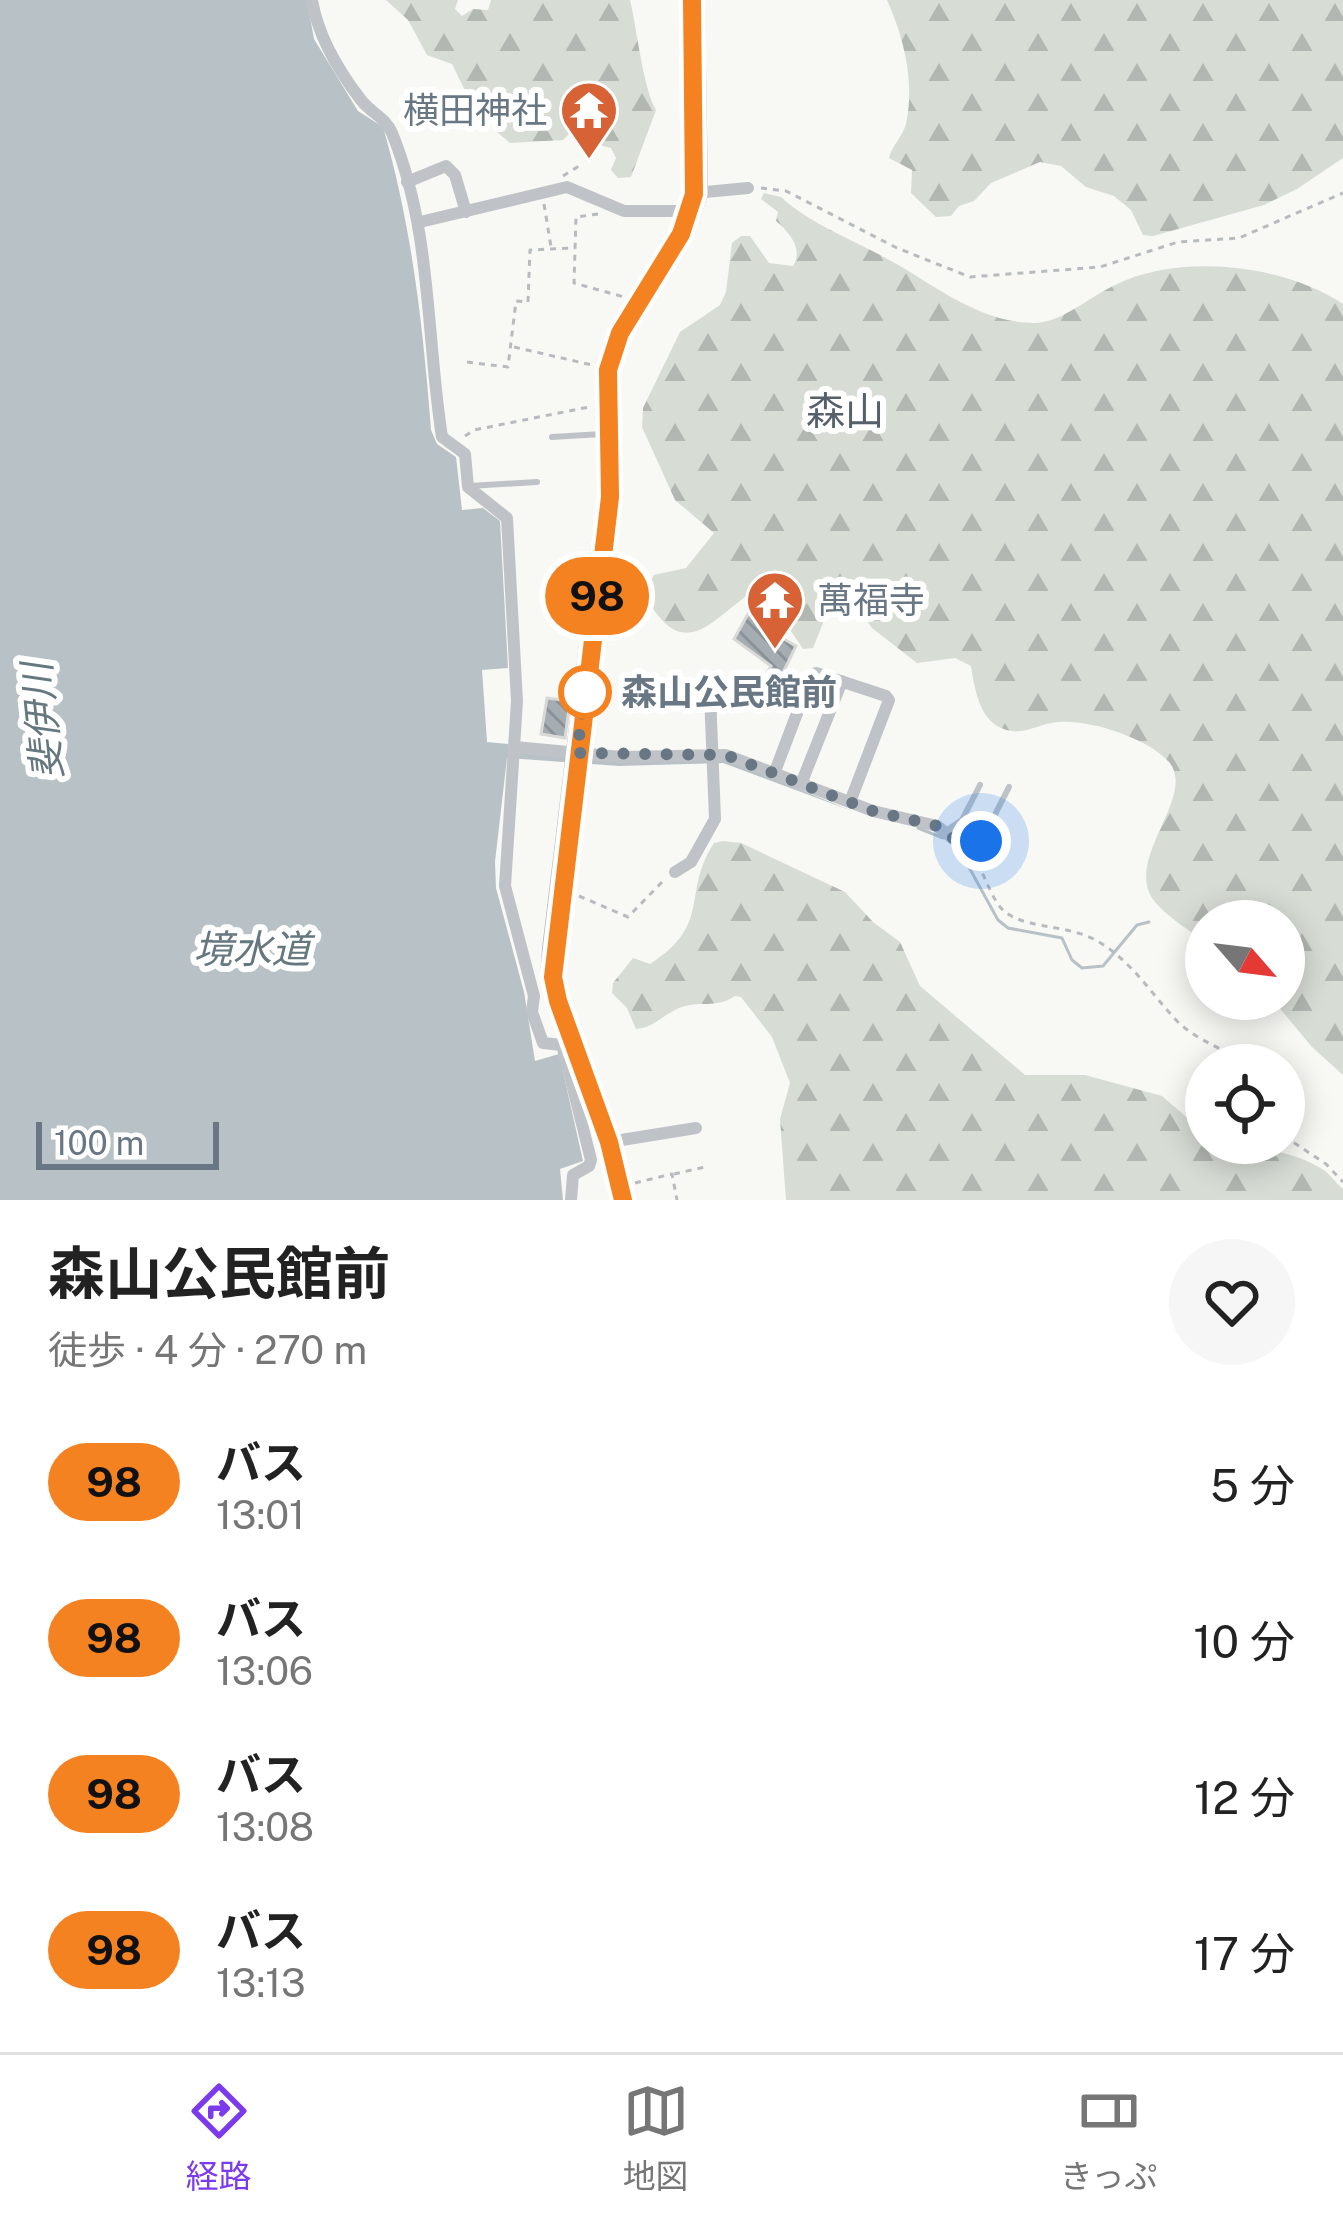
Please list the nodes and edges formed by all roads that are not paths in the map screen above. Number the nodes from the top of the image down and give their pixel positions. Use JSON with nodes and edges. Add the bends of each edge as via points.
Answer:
{"nodes":[{"id":1,"x":312,"y":0,"type":"edge"},
{"id":2,"x":692,"y":0,"type":"edge"},
{"id":3,"x":407,"y":182,"type":"junction"},
{"id":4,"x":748,"y":188,"type":"road end"},
{"id":5,"x":692,"y":202,"type":"junction"},
{"id":6,"x":466,"y":212,"type":"junction"},
{"id":7,"x":420,"y":222,"type":"junction"},
{"id":8,"x":611,"y":433,"type":"junction"},
{"id":9,"x":552,"y":436,"type":"dead end"},
{"id":10,"x":537,"y":482,"type":"dead end"},
{"id":11,"x":468,"y":487,"type":"junction"},
{"id":12,"x":842,"y":681,"type":"junction"},
{"id":13,"x":710,"y":694,"type":"dead end"},
{"id":14,"x":515,"y":752,"type":"junction"},
{"id":15,"x":576,"y":758,"type":"junction"},
{"id":16,"x":710,"y":759,"type":"junction"},
{"id":17,"x":774,"y":774,"type":"junction"},
{"id":18,"x":801,"y":784,"type":"junction"},
{"id":19,"x":980,"y":785,"type":"dead end"},
{"id":20,"x":1009,"y":787,"type":"dead end"},
{"id":21,"x":850,"y":802,"type":"junction"},
{"id":22,"x":946,"y":831,"type":"junction"},
{"id":23,"x":969,"y":851,"type":"joint"},
{"id":24,"x":675,"y":872,"type":"road end"},
{"id":25,"x":576,"y":1070,"type":"junction"},
{"id":26,"x":696,"y":1128,"type":"dead end"},
{"id":27,"x":609,"y":1142,"type":"junction"},
{"id":28,"x":622,"y":1193,"type":"edge"},
{"id":29,"x":571,"y":1200,"type":"edge"}],
"edges":[{"from":1,"to":3,"type":"street","via":[[325,44],[392,132]]},
{"from":2,"to":5,"type":"highway"},
{"from":3,"to":6,"type":"street","via":[[446,166]]},
{"from":3,"to":7,"type":"street"},
{"from":4,"to":5,"type":"street"},
{"from":5,"to":6,"type":"street","via":[[623,211],[571,187]]},
{"from":5,"to":8,"type":"highway","via":[[614,346]]},
{"from":6,"to":7,"type":"street"},
{"from":7,"to":11,"type":"street","via":[[442,437],[465,454]]},
{"from":8,"to":9,"type":"lane"},
{"from":8,"to":15,"type":"highway"},
{"from":10,"to":11,"type":"lane"},
{"from":11,"to":14,"type":"street","via":[[507,518]]},
{"from":12,"to":17,"type":"street","via":[[817,673],[810,679]]},
{"from":12,"to":18,"type":"street"},
{"from":12,"to":21,"type":"street","via":[[889,700]]},
{"from":13,"to":16,"type":"street"},
{"from":14,"to":15,"type":"street"},
{"from":14,"to":25,"type":"street","via":[[506,894],[544,1043],[562,1046]]},
{"from":15,"to":16,"type":"street"},
{"from":15,"to":25,"type":"highway","via":[[553,977]]},
{"from":16,"to":17,"type":"street","via":[[726,755]]},
{"from":16,"to":24,"type":"street","via":[[715,819],[691,862]]},
{"from":17,"to":18,"type":"street"},
{"from":18,"to":21,"type":"street"},
{"from":19,"to":22,"type":"lane","via":[[962,820]]},
{"from":20,"to":23,"type":"lane","via":[[978,848]]},
{"from":21,"to":22,"type":"street"},
{"from":22,"to":23,"type":"street"},
{"from":25,"to":27,"type":"highway"},
{"from":25,"to":29,"type":"street","via":[[591,1160],[571,1178]]},
{"from":26,"to":27,"type":"street"},
{"from":27,"to":28,"type":"highway"}]}
